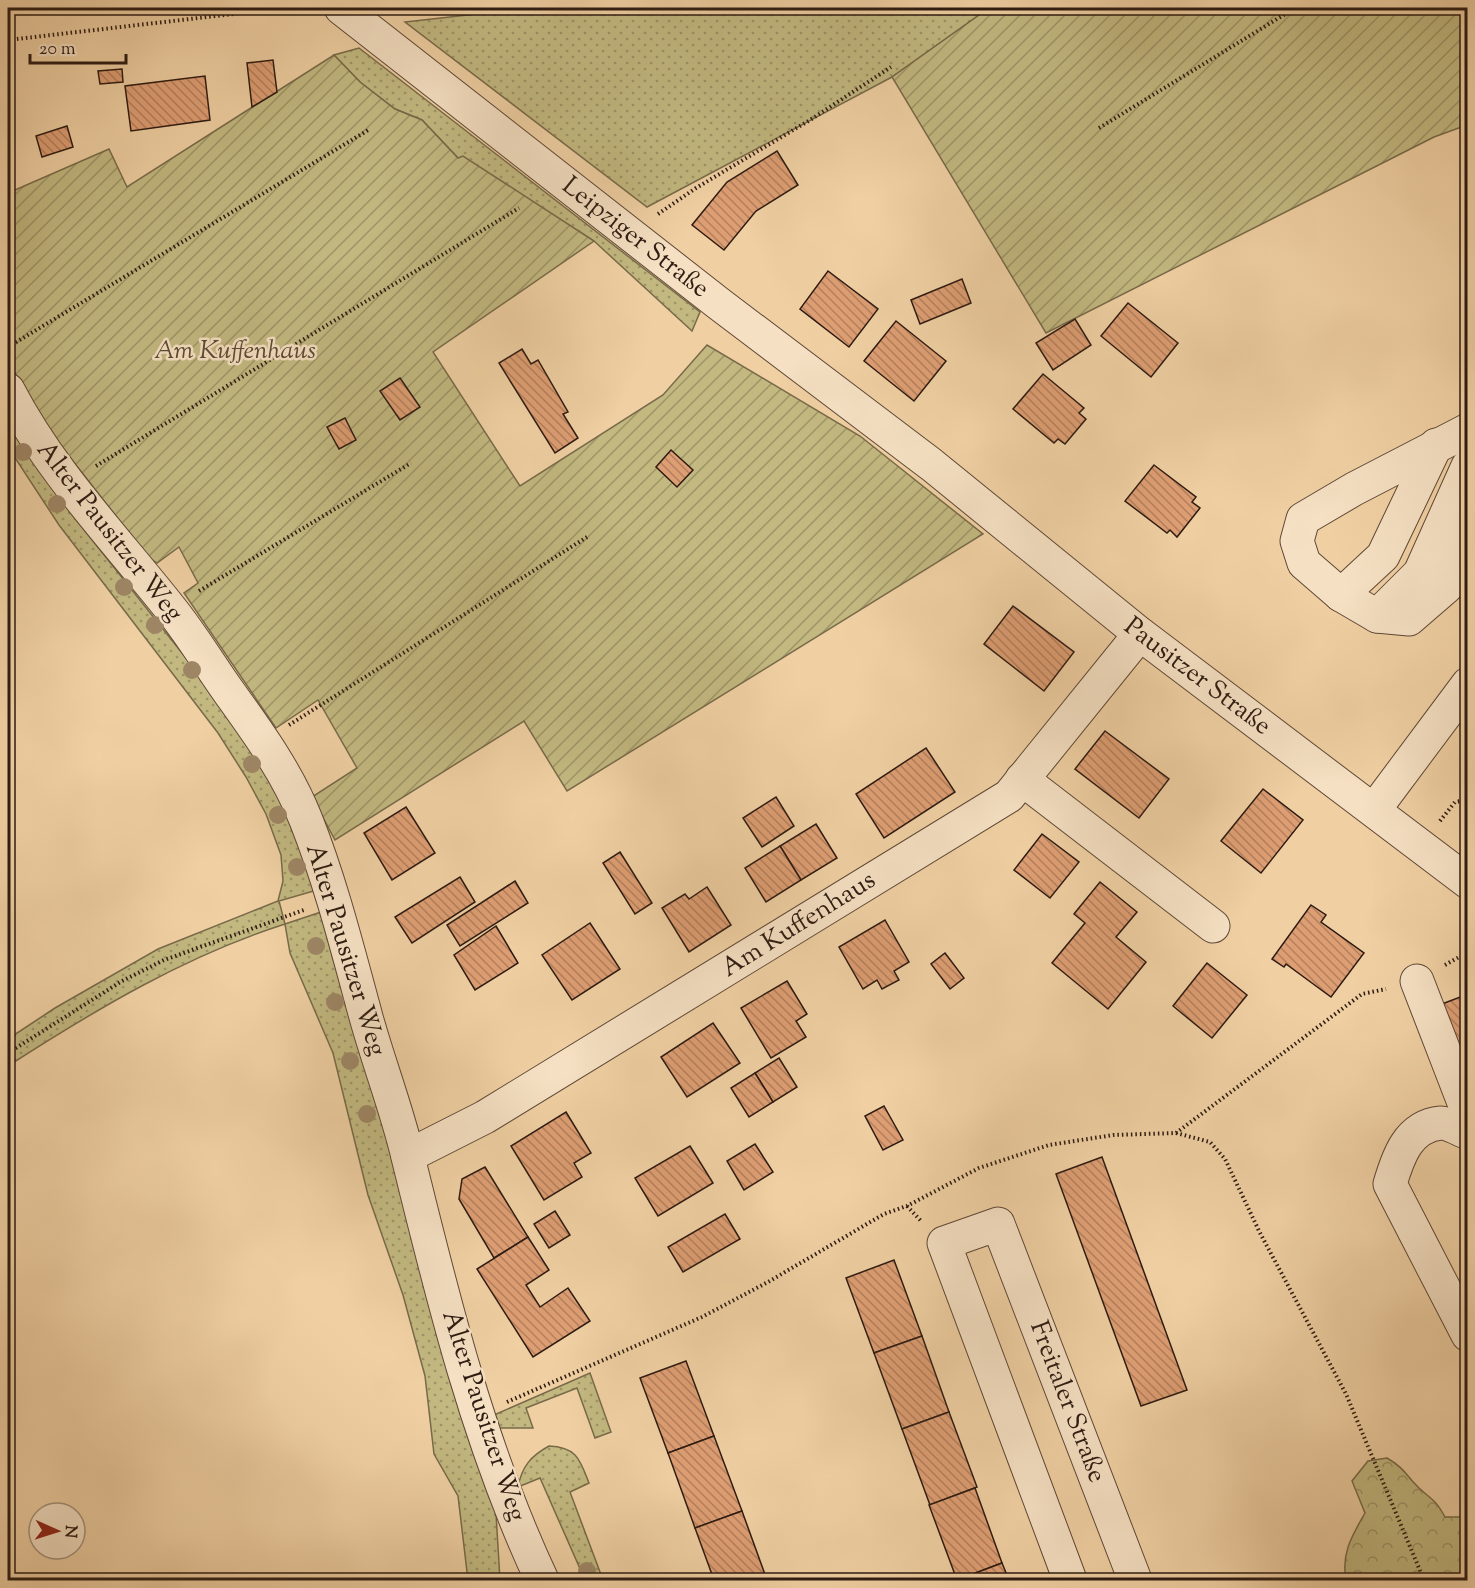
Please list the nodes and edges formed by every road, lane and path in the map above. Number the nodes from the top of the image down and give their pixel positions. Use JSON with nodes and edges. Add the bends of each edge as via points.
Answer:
{"nodes":[{"id":1,"x":260,"y":8,"type":"edge"},
{"id":2,"x":341,"y":8,"type":"edge"},
{"id":3,"x":1295,"y":8,"type":"edge"},
{"id":4,"x":8,"y":40,"type":"edge"},
{"id":5,"x":891,"y":67,"type":"dead end"},
{"id":6,"x":370,"y":129,"type":"dead end"},
{"id":7,"x":1099,"y":129,"type":"dead end"},
{"id":8,"x":519,"y":208,"type":"dead end"},
{"id":9,"x":637,"y":240,"type":"junction"},
{"id":10,"x":8,"y":347,"type":"edge"},
{"id":11,"x":8,"y":390,"type":"edge"},
{"id":12,"x":1467,"y":430,"type":"edge"},
{"id":13,"x":1436,"y":445,"type":"junction"},
{"id":14,"x":411,"y":463,"type":"dead end"},
{"id":15,"x":933,"y":465,"type":"joint"},
{"id":16,"x":1467,"y":466,"type":"edge"},
{"id":17,"x":67,"y":483,"type":"junction"},
{"id":18,"x":587,"y":537,"type":"dead end"},
{"id":19,"x":1467,"y":538,"type":"edge"},
{"id":20,"x":1341,"y":596,"type":"junction"},
{"id":21,"x":170,"y":609,"type":"junction"},
{"id":22,"x":1377,"y":616,"type":"junction"},
{"id":23,"x":1140,"y":634,"type":"junction"},
{"id":24,"x":1467,"y":684,"type":"edge"},
{"id":25,"x":265,"y":744,"type":"junction"},
{"id":26,"x":1022,"y":779,"type":"junction"},
{"id":27,"x":1374,"y":810,"type":"junction"},
{"id":28,"x":1467,"y":882,"type":"edge"},
{"id":29,"x":333,"y":900,"type":"junction"},
{"id":30,"x":1213,"y":926,"type":"dead end"},
{"id":31,"x":1467,"y":952,"type":"edge"},
{"id":32,"x":1417,"y":981,"type":"junction"},
{"id":33,"x":8,"y":1053,"type":"edge"},
{"id":34,"x":1467,"y":1113,"type":"edge"},
{"id":35,"x":1176,"y":1133,"type":"junction"},
{"id":36,"x":1467,"y":1133,"type":"edge"},
{"id":37,"x":408,"y":1156,"type":"junction"},
{"id":38,"x":1467,"y":1335,"type":"edge"},
{"id":39,"x":478,"y":1413,"type":"junction"},
{"id":40,"x":542,"y":1581,"type":"edge"},
{"id":41,"x":1070,"y":1581,"type":"edge"},
{"id":42,"x":1135,"y":1581,"type":"edge"},
{"id":43,"x":1424,"y":1581,"type":"edge"}],
"edges":[{"from":1,"to":4,"type":"path"},
{"from":2,"to":9,"type":"street","name":"Leipziger Straße"},
{"from":3,"to":7,"type":"path"},
{"from":5,"to":9,"type":"path","via":[[688,193],[656,215]]},
{"from":6,"to":10,"type":"path"},
{"from":8,"to":17,"type":"path"},
{"from":9,"to":15,"type":"street","name":"Leipziger Straße"},
{"from":11,"to":17,"type":"street","name":"Alter Pausitzer Weg","via":[[24,422]]},
{"from":12,"to":13,"type":"street"},
{"from":13,"to":20,"type":"street","via":[[1383,556]]},
{"from":13,"to":20,"type":"street","via":[[1303,519],[1297,541],[1304,563]]},
{"from":14,"to":21,"type":"path"},
{"from":15,"to":23,"type":"street","name":"Pausitzer Straße"},
{"from":16,"to":22,"type":"street","via":[[1420,573]]},
{"from":17,"to":21,"type":"street","name":"Alter Pausitzer Weg"},
{"from":18,"to":25,"type":"path","via":[[293,722]]},
{"from":19,"to":22,"type":"street","via":[[1446,587],[1409,619]]},
{"from":20,"to":22,"type":"street"},
{"from":21,"to":25,"type":"street","name":"Alter Pausitzer Weg"},
{"from":23,"to":26,"type":"street","name":"Am Kuffenhaus"},
{"from":23,"to":27,"type":"street","name":"Pausitzer Straße"},
{"from":24,"to":27,"type":"street"},
{"from":25,"to":29,"type":"street","name":"Alter Pausitzer Weg","via":[[305,818]]},
{"from":26,"to":30,"type":"street"},
{"from":26,"to":37,"type":"street","name":"Am Kuffenhaus","via":[[1009,796],[484,1117]]},
{"from":27,"to":28,"type":"street","name":"Pausitzer Straße"},
{"from":29,"to":33,"type":"path","via":[[164,960],[122,981]]},
{"from":29,"to":37,"type":"street","name":"Alter Pausitzer Weg"},
{"from":31,"to":32,"type":"path"},
{"from":32,"to":34,"type":"street"},
{"from":32,"to":35,"type":"path","via":[[1362,994]]},
{"from":35,"to":39,"type":"path","via":[[1113,1135],[1049,1145],[979,1168],[884,1214],[702,1317]]},
{"from":35,"to":43,"type":"path","via":[[1210,1142],[1225,1159],[1346,1394]]},
{"from":36,"to":38,"type":"street","via":[[1442,1123],[1419,1130],[1401,1149],[1390,1184]]},
{"from":37,"to":39,"type":"street","name":"Alter Pausitzer Weg"},
{"from":39,"to":40,"type":"street","name":"Alter Pausitzer Weg","via":[[525,1545]]},
{"from":41,"to":42,"type":"street","name":"Freitaler Straße","via":[[944,1243],[998,1224]]}]}
